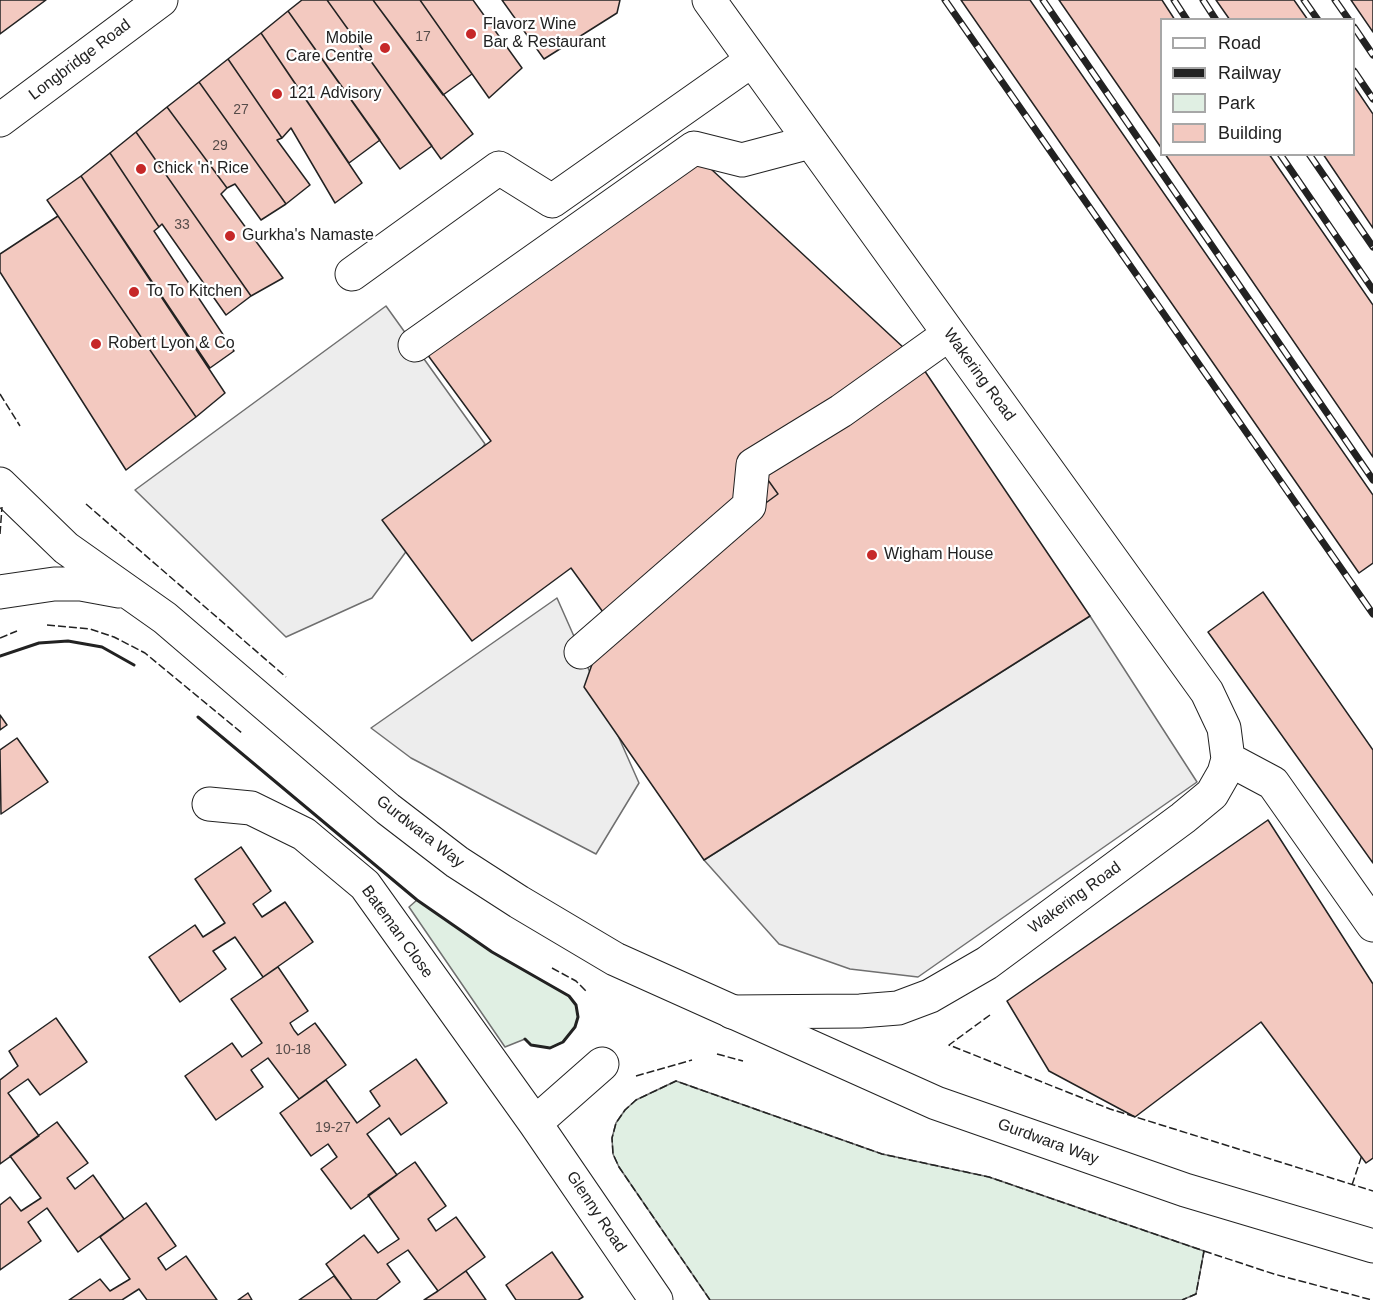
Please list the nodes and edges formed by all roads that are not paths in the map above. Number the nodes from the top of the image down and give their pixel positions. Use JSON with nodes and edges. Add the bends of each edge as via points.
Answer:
{"nodes":[{"id":1,"x":161,"y":0,"type":"edge"},
{"id":2,"x":709,"y":0,"type":"edge"},
{"id":3,"x":752,"y":61,"type":"junction"},
{"id":4,"x":0,"y":120,"type":"edge"},
{"id":5,"x":810,"y":141,"type":"junction"},
{"id":6,"x":352,"y":274,"type":"dead end"},
{"id":7,"x":949,"y":334,"type":"junction"},
{"id":8,"x":415,"y":345,"type":"dead end"},
{"id":9,"x":0,"y":484,"type":"edge"},
{"id":10,"x":0,"y":592,"type":"edge"},
{"id":11,"x":142,"y":602,"type":"junction"},
{"id":12,"x":581,"y":652,"type":"dead end"},
{"id":13,"x":1227,"y":759,"type":"junction"},
{"id":14,"x":209,"y":804,"type":"dead end"},
{"id":15,"x":1373,"y":925,"type":"edge"},
{"id":16,"x":898,"y":1008,"type":"joint"},
{"id":17,"x":732,"y":1012,"type":"junction"},
{"id":18,"x":602,"y":1064,"type":"dead end"},
{"id":19,"x":535,"y":1124,"type":"junction"},
{"id":20,"x":1373,"y":1246,"type":"edge"},
{"id":21,"x":656,"y":1300,"type":"edge"}],
"edges":[{"from":1,"to":4,"type":"street","name":"Longbridge Road"},
{"from":2,"to":3,"type":"street","name":"Wakering Road"},
{"from":3,"to":5,"type":"street","name":"Wakering Road"},
{"from":3,"to":6,"type":"street","via":[[552,201],[499,168]]},
{"from":5,"to":7,"type":"street","name":"Wakering Road"},
{"from":5,"to":8,"type":"street","via":[[742,160],[694,148]]},
{"from":7,"to":12,"type":"street","via":[[842,411],[753,465],[749,506]]},
{"from":7,"to":13,"type":"street","name":"Wakering Road","via":[[1207,692],[1224,728]]},
{"from":9,"to":11,"type":"street","name":"Gurdwara Way","via":[[66,548]]},
{"from":10,"to":11,"type":"street","name":"Gurdwara Way","via":[[81,584],[113,590]]},
{"from":11,"to":17,"type":"street","name":"Gurdwara Way","via":[[458,862],[615,959]]},
{"from":13,"to":15,"type":"street","via":[[1273,783]]},
{"from":13,"to":16,"type":"street","name":"Wakering Road","via":[[1220,783],[1212,794],[1184,818],[987,963],[930,996]]},
{"from":14,"to":19,"type":"street","name":"Bateman Close","via":[[251,808],[304,834],[364,885]]},
{"from":16,"to":17,"type":"street","name":"Gurdwara Way"},
{"from":17,"to":20,"type":"street","name":"Gurdwara Way","via":[[936,1103],[1185,1190]]},
{"from":18,"to":19,"type":"street"},
{"from":19,"to":21,"type":"street","name":"Glenny Road"}]}
